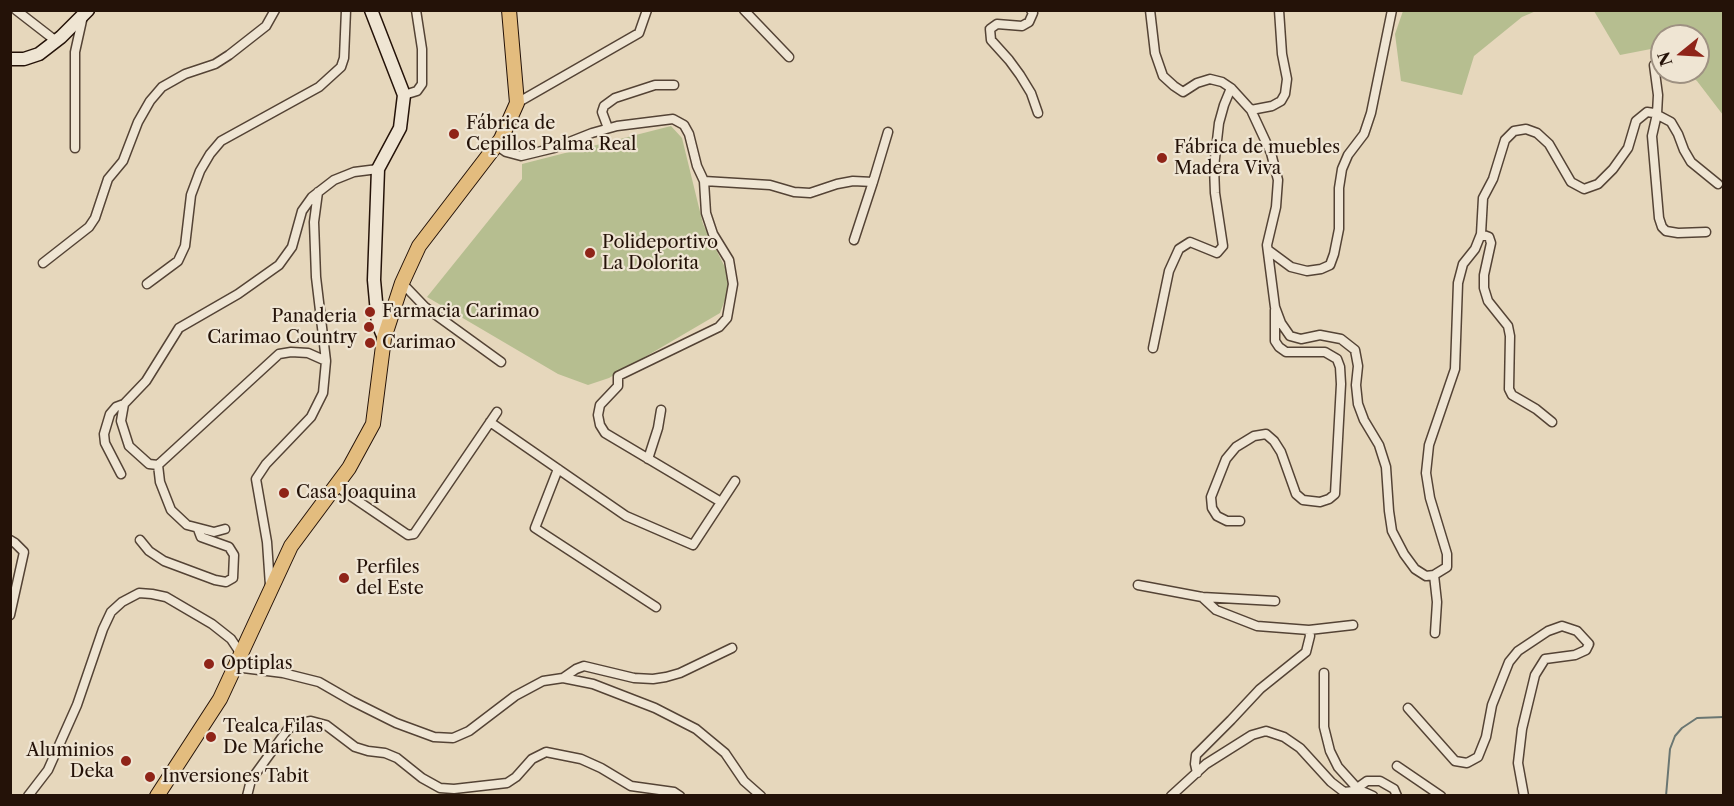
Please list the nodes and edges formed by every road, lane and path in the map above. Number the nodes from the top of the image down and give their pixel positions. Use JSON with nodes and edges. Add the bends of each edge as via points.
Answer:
{"nodes":[{"id":1,"x":16,"y":10,"type":"edge"},
{"id":2,"x":275,"y":10,"type":"edge"},
{"id":3,"x":346,"y":10,"type":"edge"},
{"id":4,"x":371,"y":10,"type":"edge"},
{"id":5,"x":416,"y":10,"type":"edge"},
{"id":6,"x":509,"y":10,"type":"edge"},
{"id":7,"x":647,"y":10,"type":"edge"},
{"id":8,"x":744,"y":10,"type":"edge"},
{"id":9,"x":1031,"y":10,"type":"edge"},
{"id":10,"x":1150,"y":10,"type":"edge"},
{"id":11,"x":1279,"y":10,"type":"edge"},
{"id":12,"x":1392,"y":10,"type":"edge"},
{"id":13,"x":85,"y":13,"type":"edge"},
{"id":14,"x":56,"y":40,"type":"junction"},
{"id":15,"x":789,"y":57,"type":"dead end"},
{"id":16,"x":10,"y":59,"type":"edge"},
{"id":17,"x":1657,"y":84,"type":"edge"},
{"id":18,"x":674,"y":85,"type":"dead end"},
{"id":19,"x":1231,"y":88,"type":"junction"},
{"id":20,"x":404,"y":95,"type":"junction"},
{"id":21,"x":517,"y":103,"type":"junction"},
{"id":22,"x":1251,"y":110,"type":"junction"},
{"id":23,"x":1038,"y":113,"type":"dead end"},
{"id":24,"x":1657,"y":114,"type":"junction"},
{"id":25,"x":608,"y":128,"type":"junction"},
{"id":26,"x":888,"y":132,"type":"dead end"},
{"id":27,"x":496,"y":145,"type":"junction"},
{"id":28,"x":75,"y":148,"type":"dead end"},
{"id":29,"x":378,"y":169,"type":"junction"},
{"id":30,"x":704,"y":181,"type":"junction"},
{"id":31,"x":873,"y":182,"type":"junction"},
{"id":32,"x":1718,"y":184,"type":"dead end"},
{"id":33,"x":318,"y":192,"type":"junction"},
{"id":34,"x":1706,"y":232,"type":"dead end"},
{"id":35,"x":1481,"y":234,"type":"junction"},
{"id":36,"x":854,"y":240,"type":"dead end"},
{"id":37,"x":1268,"y":250,"type":"junction"},
{"id":38,"x":43,"y":263,"type":"dead end"},
{"id":39,"x":402,"y":283,"type":"junction"},
{"id":40,"x":147,"y":285,"type":"dead end"},
{"id":41,"x":1275,"y":307,"type":"junction"},
{"id":42,"x":384,"y":338,"type":"junction"},
{"id":43,"x":1153,"y":348,"type":"dead end"},
{"id":44,"x":326,"y":362,"type":"junction"},
{"id":45,"x":501,"y":362,"type":"dead end"},
{"id":46,"x":124,"y":404,"type":"junction"},
{"id":47,"x":661,"y":410,"type":"dead end"},
{"id":48,"x":497,"y":412,"type":"dead end"},
{"id":49,"x":490,"y":422,"type":"junction"},
{"id":50,"x":1552,"y":422,"type":"dead end"},
{"id":51,"x":648,"y":459,"type":"junction"},
{"id":52,"x":158,"y":465,"type":"junction"},
{"id":53,"x":558,"y":469,"type":"junction"},
{"id":54,"x":121,"y":474,"type":"dead end"},
{"id":55,"x":735,"y":481,"type":"dead end"},
{"id":56,"x":336,"y":486,"type":"junction"},
{"id":57,"x":721,"y":502,"type":"junction"},
{"id":58,"x":1240,"y":521,"type":"dead end"},
{"id":59,"x":198,"y":529,"type":"junction"},
{"id":60,"x":225,"y":530,"type":"dead end"},
{"id":61,"x":10,"y":540,"type":"edge"},
{"id":62,"x":140,"y":540,"type":"dead end"},
{"id":63,"x":1434,"y":575,"type":"junction"},
{"id":64,"x":1138,"y":585,"type":"dead end"},
{"id":65,"x":271,"y":589,"type":"junction"},
{"id":66,"x":1202,"y":597,"type":"junction"},
{"id":67,"x":1275,"y":601,"type":"dead end"},
{"id":68,"x":656,"y":607,"type":"dead end"},
{"id":69,"x":10,"y":615,"type":"edge"},
{"id":70,"x":1353,"y":626,"type":"dead end"},
{"id":71,"x":1309,"y":630,"type":"junction"},
{"id":72,"x":1435,"y":633,"type":"dead end"},
{"id":73,"x":732,"y":648,"type":"dead end"},
{"id":74,"x":241,"y":654,"type":"junction"},
{"id":75,"x":235,"y":667,"type":"junction"},
{"id":76,"x":1324,"y":673,"type":"dead end"},
{"id":77,"x":563,"y":678,"type":"junction"},
{"id":78,"x":1408,"y":708,"type":"dead end"},
{"id":79,"x":1398,"y":766,"type":"dead end"},
{"id":80,"x":1197,"y":773,"type":"junction"},
{"id":81,"x":1355,"y":790,"type":"junction"},
{"id":82,"x":28,"y":795,"type":"edge"},
{"id":83,"x":158,"y":795,"type":"edge"},
{"id":84,"x":247,"y":795,"type":"edge"},
{"id":85,"x":680,"y":795,"type":"edge"},
{"id":86,"x":761,"y":795,"type":"edge"},
{"id":87,"x":1171,"y":795,"type":"edge"},
{"id":88,"x":1373,"y":795,"type":"edge"},
{"id":89,"x":1397,"y":795,"type":"edge"},
{"id":90,"x":1441,"y":795,"type":"edge"},
{"id":91,"x":1524,"y":795,"type":"edge"}],
"edges":[{"from":1,"to":14,"type":"street"},
{"from":2,"to":38,"type":"street","via":[[266,26],[229,56],[162,87],[138,122],[123,161],[108,179],[89,227]]},
{"from":3,"to":40,"type":"street","via":[[341,67],[319,87],[221,141],[200,171],[191,195],[185,246],[178,261]]},
{"from":4,"to":20,"type":"street"},
{"from":5,"to":20,"type":"street","via":[[422,84],[417,91]]},
{"from":6,"to":21,"type":"main road"},
{"from":7,"to":21,"type":"street","via":[[639,33]]},
{"from":8,"to":15,"type":"street"},
{"from":9,"to":23,"type":"street","via":[[1029,21],[1022,26],[997,24],[990,29],[991,40],[1020,75]]},
{"from":10,"to":19,"type":"street","via":[[1155,53],[1163,76],[1183,92],[1210,78]]},
{"from":11,"to":22,"type":"street","via":[[1287,79],[1285,94],[1272,106]]},
{"from":12,"to":37,"type":"street","via":[[1371,113],[1364,134],[1342,169],[1339,229],[1330,265],[1307,271],[1292,267]]},
{"from":13,"to":14,"type":"street"},
{"from":13,"to":28,"type":"street","via":[[75,52]]},
{"from":14,"to":16,"type":"street","via":[[39,54]]},
{"from":17,"to":24,"type":"street"},
{"from":18,"to":25,"type":"street","via":[[655,85],[615,98],[602,112]]},
{"from":19,"to":22,"type":"street"},
{"from":19,"to":43,"type":"street","via":[[1219,123],[1214,167],[1223,246],[1217,253],[1190,242],[1179,249],[1168,271]]},
{"from":20,"to":29,"type":"street","via":[[400,128]]},
{"from":21,"to":27,"type":"main road"},
{"from":22,"to":37,"type":"street","via":[[1271,153],[1278,180]]},
{"from":24,"to":32,"type":"street","via":[[1671,122],[1691,162]]},
{"from":24,"to":34,"type":"street","via":[[1652,136],[1662,227],[1678,233]]},
{"from":24,"to":35,"type":"street","via":[[1647,112],[1636,121],[1628,148],[1613,169],[1598,184],[1584,189],[1571,182],[1549,144],[1537,133],[1526,129],[1514,131],[1505,140],[1483,198]]},
{"from":25,"to":27,"type":"street","via":[[520,156]]},
{"from":25,"to":30,"type":"street","via":[[673,119],[684,125]]},
{"from":26,"to":31,"type":"street"},
{"from":27,"to":39,"type":"main road","via":[[419,246]]},
{"from":29,"to":33,"type":"street","via":[[354,172]]},
{"from":29,"to":42,"type":"street","via":[[374,280],[378,324]]},
{"from":30,"to":31,"type":"street","via":[[770,185],[810,193],[837,184]]},
{"from":30,"to":51,"type":"street","via":[[706,213],[729,261],[733,284],[727,318],[718,327],[618,376],[618,386],[600,405],[598,415],[604,433]]},
{"from":31,"to":36,"type":"street"},
{"from":33,"to":44,"type":"street","via":[[314,222],[316,277]]},
{"from":33,"to":46,"type":"street","via":[[302,211],[292,247],[279,265],[179,328],[146,381]]},
{"from":35,"to":50,"type":"street","via":[[1489,237],[1491,243],[1484,288],[1488,302],[1508,326],[1510,336],[1509,389]]},
{"from":35,"to":63,"type":"street","via":[[1463,264],[1456,308],[1455,369],[1428,454],[1430,498],[1447,554],[1447,567]]},
{"from":37,"to":41,"type":"street"},
{"from":39,"to":42,"type":"main road"},
{"from":39,"to":45,"type":"street","via":[[425,307]]},
{"from":41,"to":58,"type":"street","via":[[1275,341],[1279,347],[1286,352],[1325,352],[1337,358],[1340,367],[1335,494],[1320,502],[1304,500],[1296,494],[1274,441],[1266,434],[1254,436],[1226,459],[1211,497],[1217,516]]},
{"from":41,"to":63,"type":"street","via":[[1290,336],[1341,339],[1354,350],[1358,404],[1386,467],[1392,531],[1415,570],[1426,576]]},
{"from":42,"to":56,"type":"main road","via":[[373,424]]},
{"from":44,"to":52,"type":"street","via":[[308,353],[279,354]]},
{"from":44,"to":65,"type":"street","via":[[323,393],[311,417],[256,479]]},
{"from":46,"to":52,"type":"street","via":[[121,422],[129,446],[149,464]]},
{"from":46,"to":54,"type":"street","via":[[110,414],[104,434]]},
{"from":47,"to":51,"type":"street"},
{"from":48,"to":49,"type":"street"},
{"from":49,"to":53,"type":"street"},
{"from":49,"to":56,"type":"street","via":[[414,534],[408,535]]},
{"from":51,"to":57,"type":"street"},
{"from":52,"to":59,"type":"street","via":[[171,510],[187,525]]},
{"from":53,"to":57,"type":"street","via":[[626,516],[693,545]]},
{"from":53,"to":68,"type":"street","via":[[535,528]]},
{"from":55,"to":57,"type":"street"},
{"from":56,"to":65,"type":"main road","via":[[291,546]]},
{"from":59,"to":60,"type":"street"},
{"from":59,"to":62,"type":"street","via":[[201,537],[229,547],[234,555],[233,578],[226,582],[215,580],[164,561]]},
{"from":61,"to":69,"type":"street","via":[[24,552]]},
{"from":63,"to":72,"type":"street"},
{"from":64,"to":66,"type":"street"},
{"from":65,"to":74,"type":"main road"},
{"from":66,"to":67,"type":"street"},
{"from":66,"to":71,"type":"street","via":[[1216,610],[1257,626]]},
{"from":70,"to":71,"type":"street"},
{"from":71,"to":80,"type":"street","via":[[1306,652],[1260,689],[1196,755]]},
{"from":73,"to":77,"type":"street","via":[[666,677],[634,678],[584,666]]},
{"from":74,"to":75,"type":"main road"},
{"from":74,"to":82,"type":"street","via":[[231,639],[212,624],[166,597],[139,593],[122,602],[111,612],[103,629],[77,705],[48,770]]},
{"from":75,"to":77,"type":"street","via":[[319,682],[396,723],[434,737],[453,738],[469,731],[514,696],[543,681]]},
{"from":75,"to":83,"type":"main road","via":[[220,699]]},
{"from":76,"to":81,"type":"street","via":[[1324,727],[1330,751]]},
{"from":77,"to":86,"type":"street","via":[[593,684],[696,729],[725,753],[744,781]]},
{"from":78,"to":91,"type":"street","via":[[1455,761],[1467,763],[1478,757],[1492,705],[1509,662],[1518,651],[1562,626],[1577,631],[1589,644],[1586,650],[1545,659],[1535,675],[1518,763]]},
{"from":79,"to":90,"type":"street"},
{"from":80,"to":81,"type":"street","via":[[1252,735],[1266,731],[1300,748],[1344,792]]},
{"from":80,"to":87,"type":"street"},
{"from":81,"to":88,"type":"street"},
{"from":81,"to":89,"type":"street","via":[[1367,781],[1380,781]]},
{"from":84,"to":85,"type":"street","via":[[251,780],[288,729],[311,721],[326,725],[355,747],[397,758],[440,788],[507,783],[532,759],[546,752],[581,759],[631,786]]}]}
